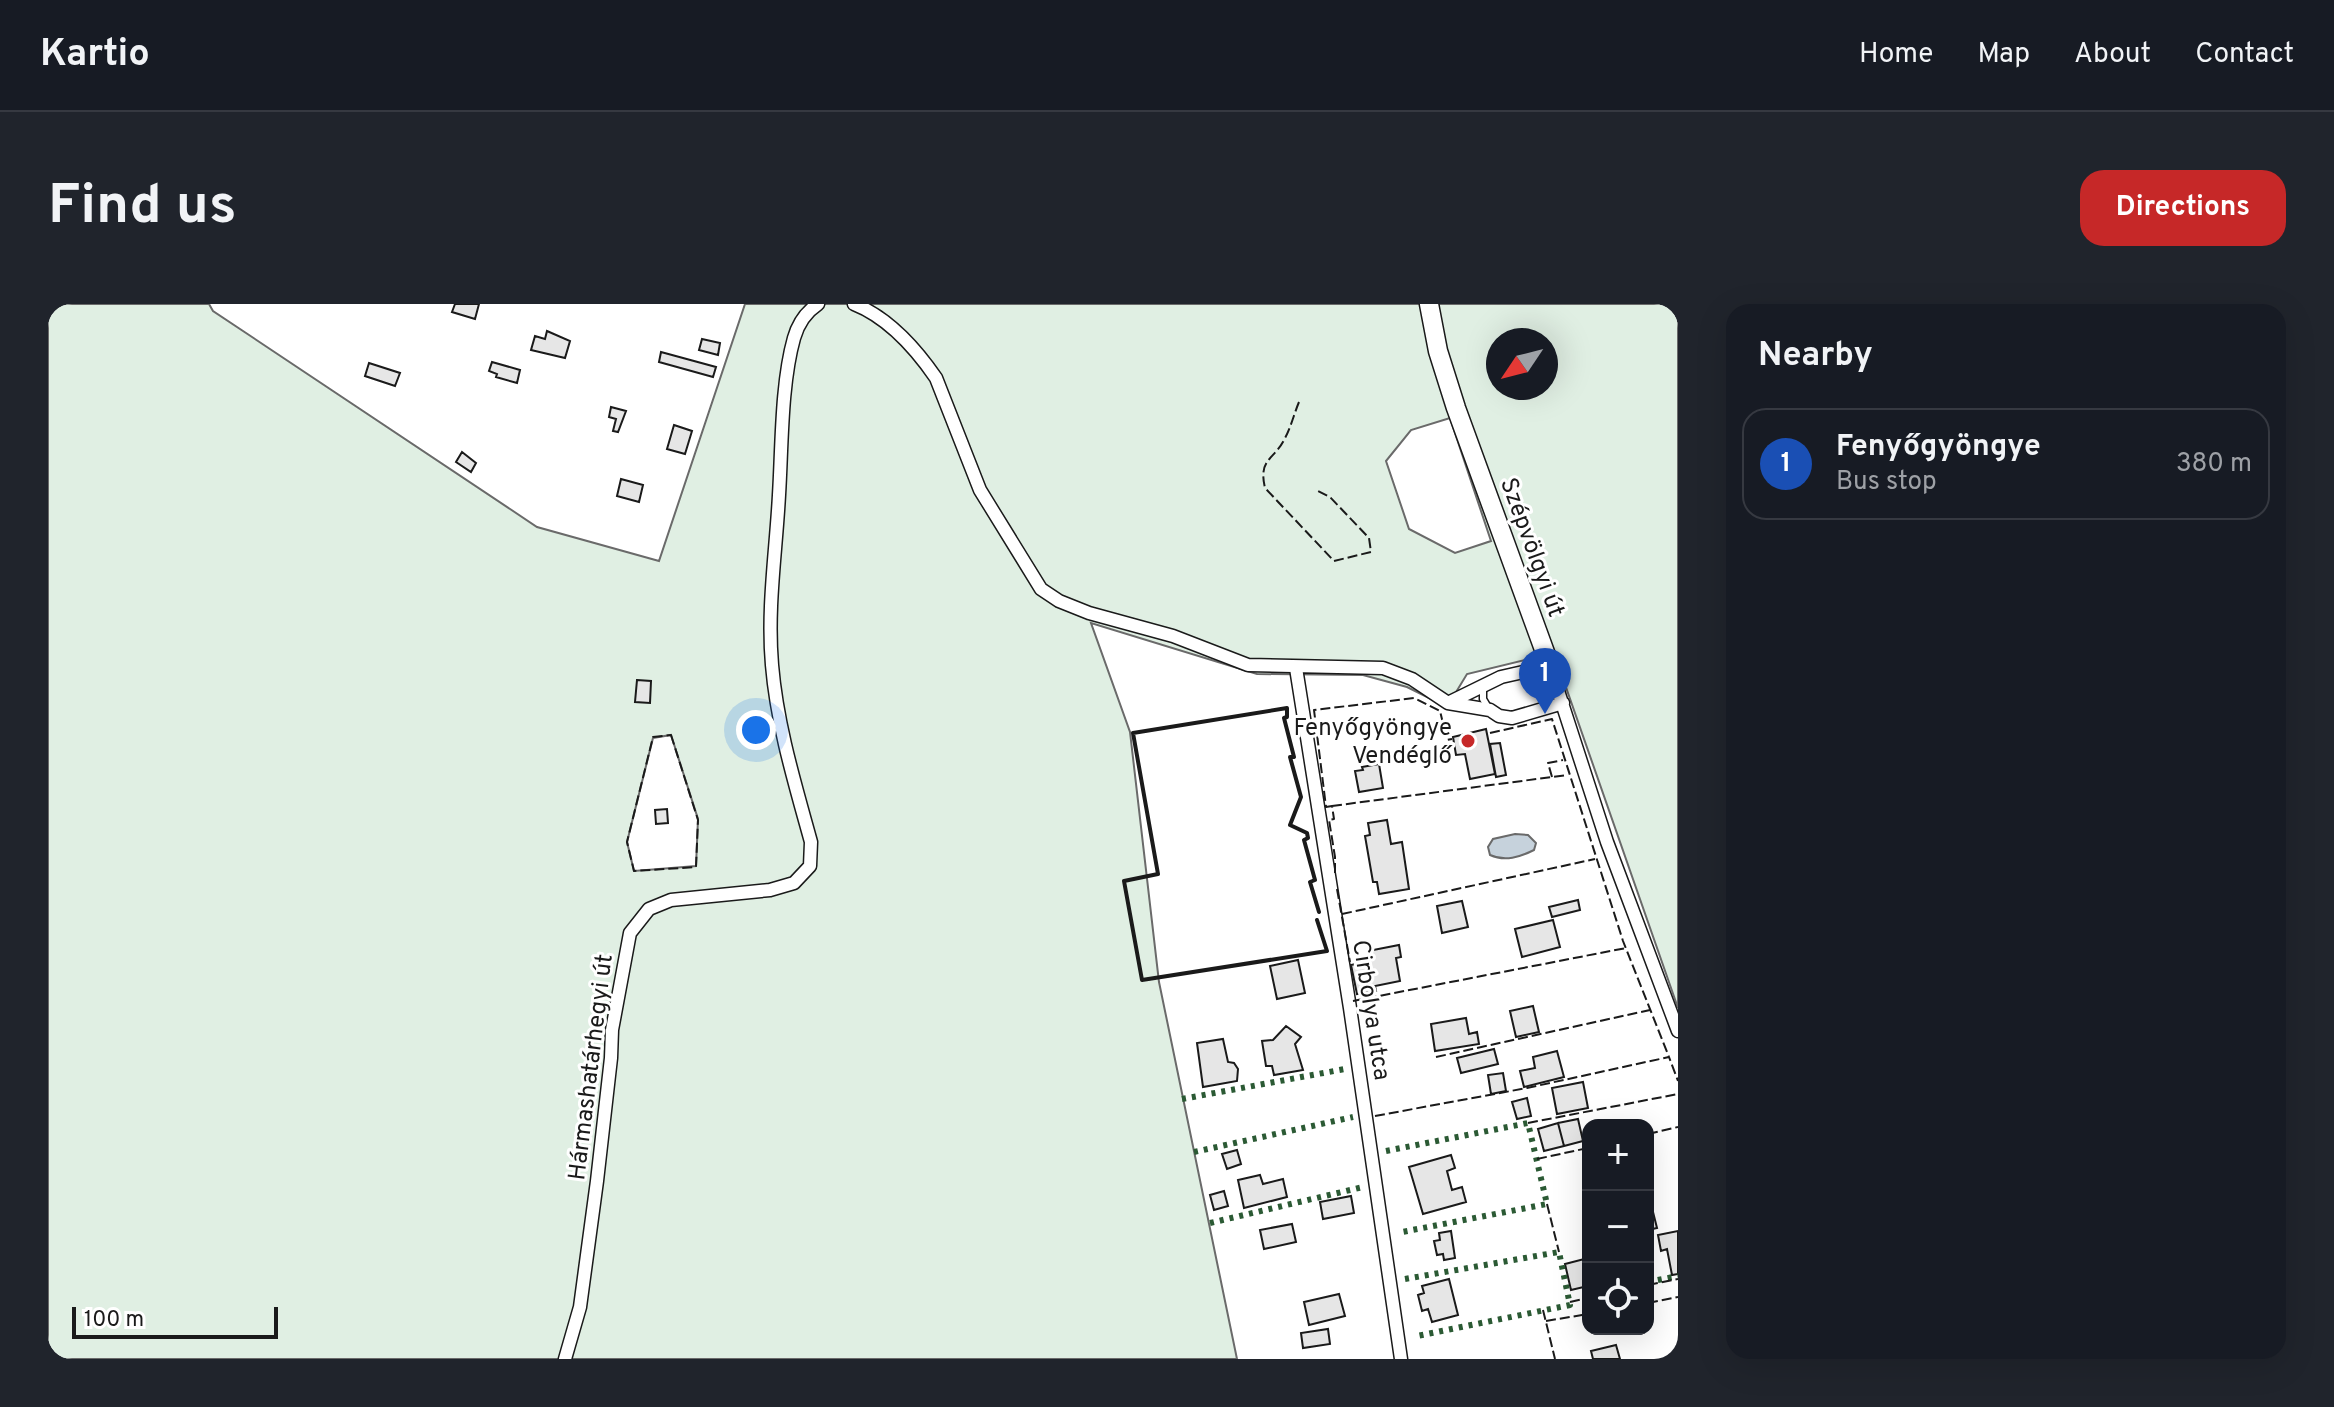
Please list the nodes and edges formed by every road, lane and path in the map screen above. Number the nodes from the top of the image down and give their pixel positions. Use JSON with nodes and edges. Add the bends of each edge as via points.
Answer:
{"nodes":[{"id":1,"x":818,"y":304,"type":"edge"},
{"id":2,"x":854,"y":304,"type":"edge"},
{"id":3,"x":1429,"y":304,"type":"edge"},
{"id":4,"x":1550,"y":666,"type":"junction"},
{"id":5,"x":1296,"y":668,"type":"junction"},
{"id":6,"x":1483,"y":687,"type":"junction"},
{"id":7,"x":1448,"y":703,"type":"junction"},
{"id":8,"x":1563,"y":703,"type":"junction"},
{"id":9,"x":1490,"y":710,"type":"junction"},
{"id":10,"x":1678,"y":1031,"type":"edge"},
{"id":11,"x":565,"y":1359,"type":"edge"},
{"id":12,"x":1401,"y":1359,"type":"edge"}],
"edges":[{"from":1,"to":11,"type":"street","name":"Hármashatárhegyi út","via":[[794,337],[788,372],[771,612],[780,721],[812,860],[801,878],[782,888],[671,900],[649,909],[630,933],[612,1030],[580,1307]]},
{"from":2,"to":5,"type":"street","via":[[888,324],[936,378],[980,490],[1041,589],[1071,607],[1173,636],[1248,665]]},
{"from":3,"to":4,"type":"street","name":"Szépvölgyi út","via":[[1456,408]]},
{"from":4,"to":6,"type":"street","via":[[1501,677]]},
{"from":4,"to":8,"type":"street","name":"Szépvölgyi út"},
{"from":5,"to":7,"type":"street","via":[[1383,668],[1412,679]]},
{"from":5,"to":12,"type":"street","name":"Cirbolya utca"},
{"from":6,"to":7,"type":"street"},
{"from":6,"to":9,"type":"lane"},
{"from":7,"to":9,"type":"street"},
{"from":8,"to":9,"type":"street","via":[[1512,718]]},
{"from":8,"to":10,"type":"street","name":"Szépvölgyi út"}]}
